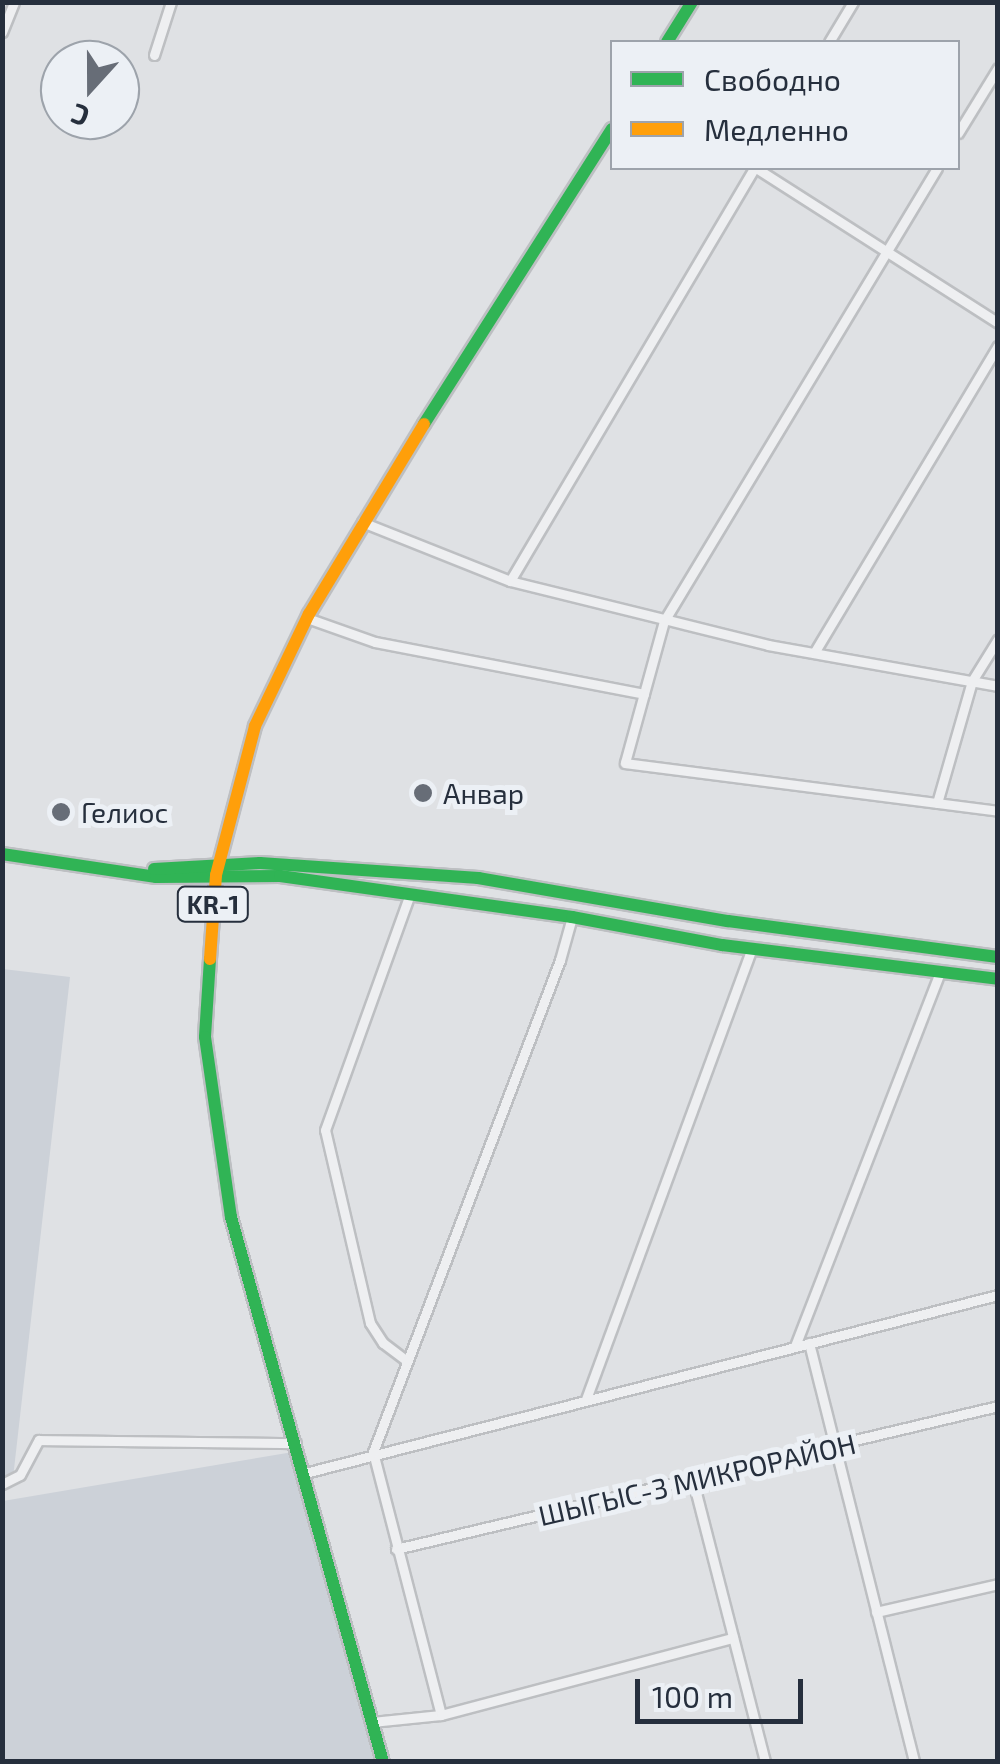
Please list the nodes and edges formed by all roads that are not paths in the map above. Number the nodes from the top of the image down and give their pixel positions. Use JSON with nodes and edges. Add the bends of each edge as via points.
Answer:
{"nodes":[{"id":1,"x":14,"y":2,"type":"edge"},
{"id":2,"x":171,"y":2,"type":"edge"},
{"id":3,"x":692,"y":2,"type":"edge"},
{"id":4,"x":853,"y":2,"type":"edge"},
{"id":5,"x":2,"y":32,"type":"edge"},
{"id":6,"x":668,"y":40,"type":"edge"},
{"id":7,"x":830,"y":40,"type":"edge"},
{"id":8,"x":154,"y":55,"type":"dead end"},
{"id":9,"x":998,"y":68,"type":"edge"},
{"id":10,"x":610,"y":131,"type":"edge"},
{"id":11,"x":960,"y":131,"type":"edge"},
{"id":12,"x":754,"y":170,"type":"edge"},
{"id":13,"x":758,"y":170,"type":"edge"},
{"id":14,"x":936,"y":170,"type":"edge"},
{"id":15,"x":886,"y":251,"type":"junction"},
{"id":16,"x":998,"y":323,"type":"edge"},
{"id":17,"x":998,"y":346,"type":"edge"},
{"id":18,"x":362,"y":522,"type":"junction"},
{"id":19,"x":510,"y":581,"type":"junction"},
{"id":20,"x":307,"y":618,"type":"junction"},
{"id":21,"x":664,"y":621,"type":"junction"},
{"id":22,"x":998,"y":639,"type":"edge"},
{"id":23,"x":814,"y":653,"type":"junction"},
{"id":24,"x":972,"y":680,"type":"junction"},
{"id":25,"x":998,"y":686,"type":"edge"},
{"id":26,"x":644,"y":694,"type":"junction"},
{"id":27,"x":937,"y":803,"type":"junction"},
{"id":28,"x":998,"y":811,"type":"edge"},
{"id":29,"x":2,"y":854,"type":"edge"},
{"id":30,"x":217,"y":869,"type":"junction"},
{"id":31,"x":410,"y":894,"type":"junction"},
{"id":32,"x":572,"y":917,"type":"junction"},
{"id":33,"x":728,"y":921,"type":"junction"},
{"id":34,"x":722,"y":945,"type":"junction"},
{"id":35,"x":752,"y":948,"type":"junction"},
{"id":36,"x":998,"y":957,"type":"edge"},
{"id":37,"x":940,"y":972,"type":"junction"},
{"id":38,"x":998,"y":979,"type":"edge"},
{"id":39,"x":998,"y":1296,"type":"edge"},
{"id":40,"x":809,"y":1343,"type":"junction"},
{"id":41,"x":796,"y":1346,"type":"junction"},
{"id":42,"x":407,"y":1361,"type":"junction"},
{"id":43,"x":586,"y":1399,"type":"junction"},
{"id":44,"x":998,"y":1406,"type":"edge"},
{"id":45,"x":296,"y":1443,"type":"junction"},
{"id":46,"x":835,"y":1446,"type":"junction"},
{"id":47,"x":373,"y":1452,"type":"junction"},
{"id":48,"x":305,"y":1472,"type":"junction"},
{"id":49,"x":694,"y":1481,"type":"junction"},
{"id":50,"x":2,"y":1484,"type":"edge"},
{"id":51,"x":396,"y":1549,"type":"junction"},
{"id":52,"x":998,"y":1584,"type":"edge"},
{"id":53,"x":876,"y":1612,"type":"junction"},
{"id":54,"x":734,"y":1638,"type":"junction"},
{"id":55,"x":441,"y":1715,"type":"junction"},
{"id":56,"x":372,"y":1722,"type":"junction"},
{"id":57,"x":382,"y":1762,"type":"edge"},
{"id":58,"x":765,"y":1762,"type":"edge"},
{"id":59,"x":914,"y":1762,"type":"edge"}],
"edges":[{"from":1,"to":5,"type":"street"},
{"from":2,"to":8,"type":"street"},
{"from":3,"to":6,"type":"main road"},
{"from":4,"to":7,"type":"street"},
{"from":9,"to":11,"type":"street"},
{"from":10,"to":18,"type":"main road","number":"KR-1"},
{"from":12,"to":19,"type":"street"},
{"from":13,"to":15,"type":"street"},
{"from":14,"to":15,"type":"street"},
{"from":15,"to":16,"type":"street"},
{"from":15,"to":21,"type":"street"},
{"from":17,"to":23,"type":"street"},
{"from":18,"to":19,"type":"street"},
{"from":18,"to":20,"type":"main road","number":"KR-1"},
{"from":19,"to":21,"type":"street"},
{"from":20,"to":26,"type":"street","via":[[375,642]]},
{"from":20,"to":30,"type":"main road","number":"KR-1","via":[[264,704]]},
{"from":21,"to":23,"type":"street"},
{"from":21,"to":26,"type":"street"},
{"from":22,"to":24,"type":"street"},
{"from":23,"to":24,"type":"street"},
{"from":24,"to":25,"type":"street"},
{"from":24,"to":27,"type":"street"},
{"from":26,"to":27,"type":"street","via":[[625,764]]},
{"from":27,"to":28,"type":"street"},
{"from":29,"to":30,"type":"main road","via":[[117,873]]},
{"from":30,"to":31,"type":"main road"},
{"from":30,"to":33,"type":"main road","via":[[478,878]]},
{"from":30,"to":45,"type":"main road","number":"KR-1","via":[[205,1037],[215,1128],[231,1217]]},
{"from":31,"to":32,"type":"main road"},
{"from":31,"to":42,"type":"street","via":[[325,1130],[370,1323]]},
{"from":32,"to":34,"type":"main road"},
{"from":32,"to":42,"type":"street"},
{"from":33,"to":34,"type":"main road"},
{"from":33,"to":36,"type":"main road"},
{"from":34,"to":35,"type":"main road"},
{"from":35,"to":37,"type":"main road"},
{"from":35,"to":43,"type":"street"},
{"from":37,"to":38,"type":"main road"},
{"from":37,"to":41,"type":"street"},
{"from":39,"to":40,"type":"street"},
{"from":40,"to":41,"type":"street"},
{"from":40,"to":46,"type":"street"},
{"from":41,"to":43,"type":"street"},
{"from":42,"to":47,"type":"street"},
{"from":43,"to":47,"type":"street"},
{"from":44,"to":46,"type":"street","name":"ШЫГЫС-3 МИКРОРАЙОН"},
{"from":45,"to":48,"type":"main road","number":"KR-1"},
{"from":45,"to":50,"type":"street","via":[[39,1440],[20,1475]]},
{"from":46,"to":49,"type":"street","name":"ШЫГЫС-3 МИКРОРАЙОН"},
{"from":46,"to":53,"type":"street"},
{"from":47,"to":48,"type":"street"},
{"from":47,"to":51,"type":"street"},
{"from":48,"to":56,"type":"main road","number":"KR-1"},
{"from":49,"to":51,"type":"street","name":"ШЫГЫС-3 МИКРОРАЙОН"},
{"from":49,"to":54,"type":"street"},
{"from":51,"to":55,"type":"street"},
{"from":52,"to":53,"type":"street"},
{"from":53,"to":59,"type":"street"},
{"from":54,"to":55,"type":"street"},
{"from":54,"to":58,"type":"street"},
{"from":55,"to":56,"type":"street"},
{"from":56,"to":57,"type":"main road","number":"KR-1"}]}
